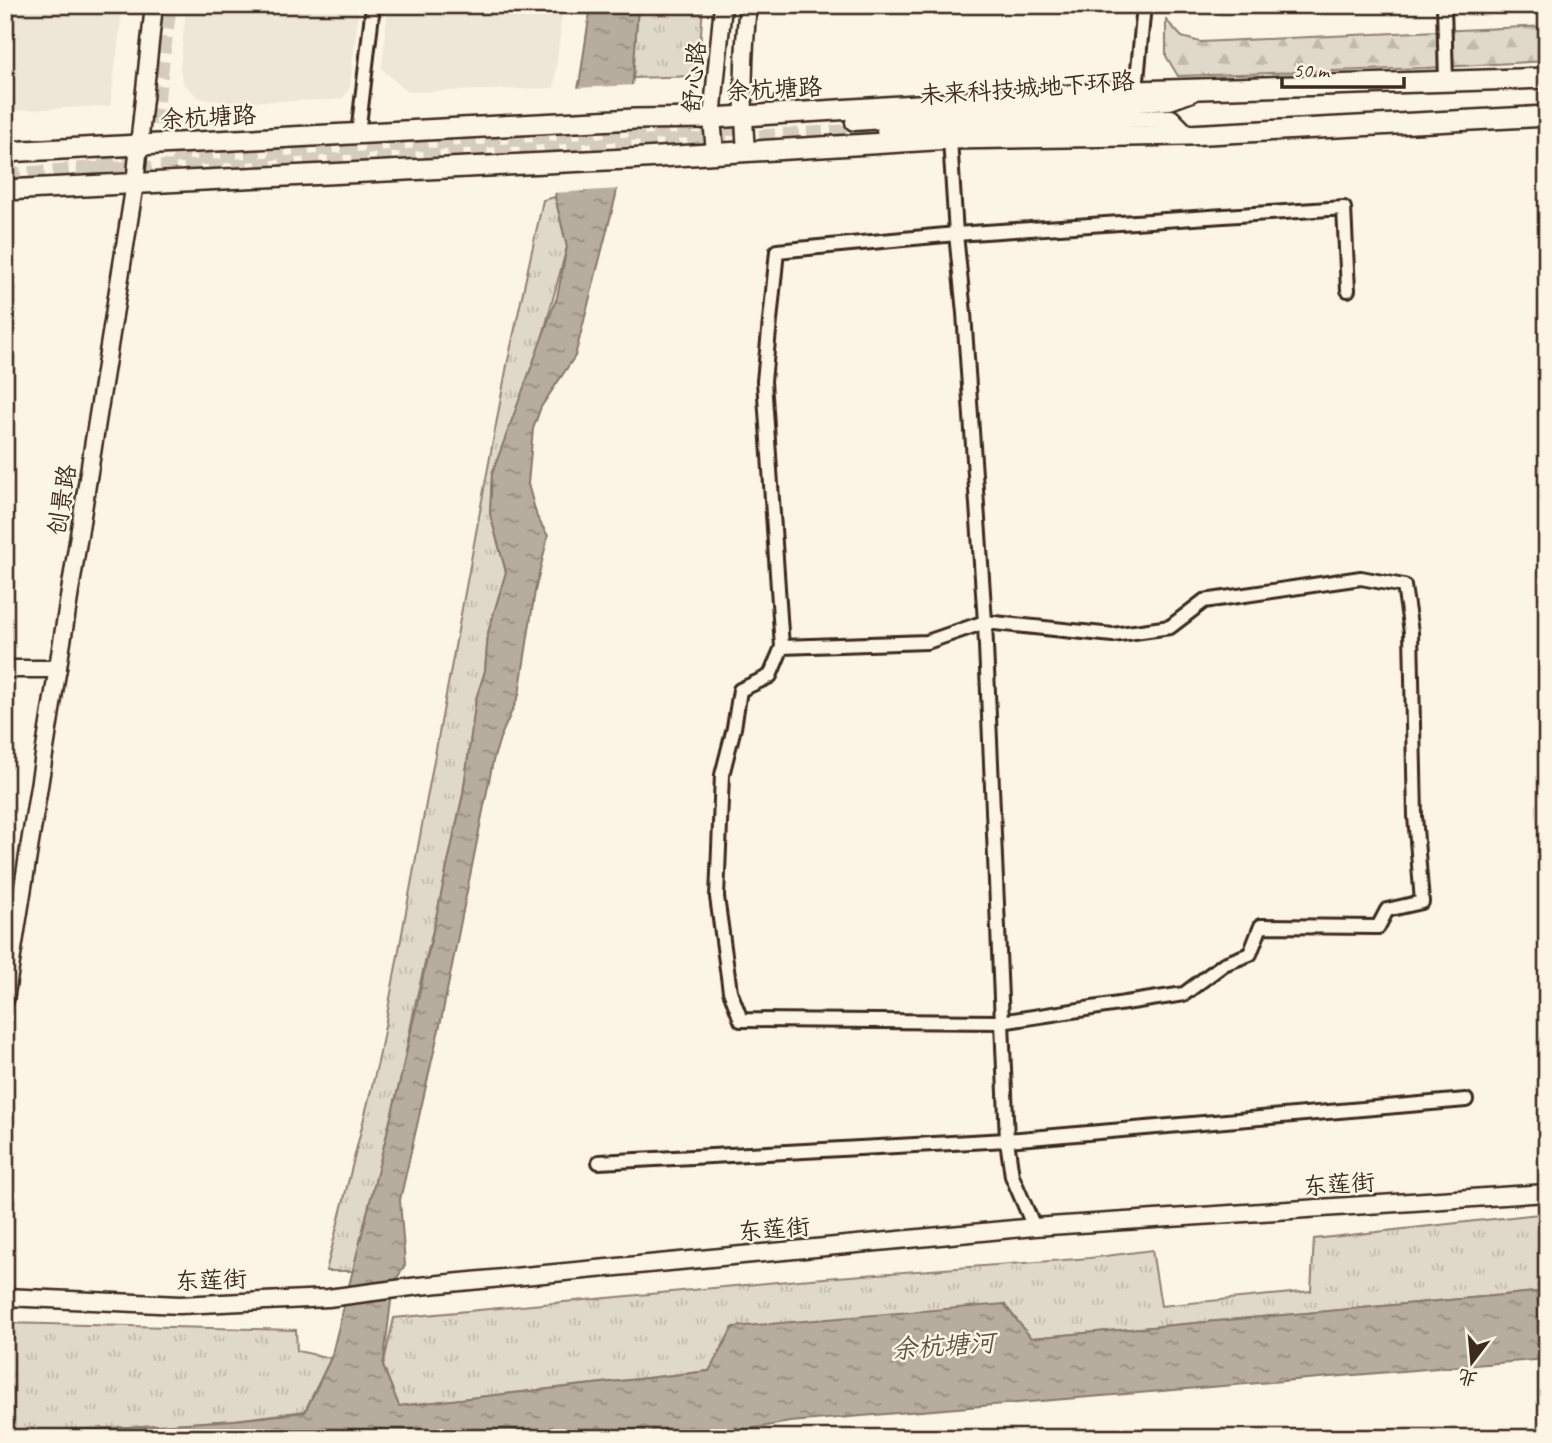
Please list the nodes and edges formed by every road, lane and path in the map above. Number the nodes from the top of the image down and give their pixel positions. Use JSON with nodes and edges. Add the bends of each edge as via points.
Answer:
{"nodes":[{"id":1,"x":154,"y":5,"type":"edge"},
{"id":2,"x":373,"y":5,"type":"edge"},
{"id":3,"x":723,"y":5,"type":"edge"},
{"id":4,"x":748,"y":5,"type":"edge"},
{"id":5,"x":1144,"y":5,"type":"edge"},
{"id":6,"x":1444,"y":5,"type":"edge"},
{"id":7,"x":1547,"y":78,"type":"edge"},
{"id":8,"x":1446,"y":82,"type":"junction"},
{"id":9,"x":1201,"y":90,"type":"junction"},
{"id":10,"x":1136,"y":91,"type":"junction"},
{"id":11,"x":743,"y":116,"type":"junction"},
{"id":12,"x":1547,"y":116,"type":"edge"},
{"id":13,"x":712,"y":118,"type":"junction"},
{"id":14,"x":358,"y":134,"type":"junction"},
{"id":15,"x":1188,"y":135,"type":"junction"},
{"id":16,"x":950,"y":139,"type":"junction"},
{"id":17,"x":141,"y":145,"type":"junction"},
{"id":18,"x":746,"y":151,"type":"junction"},
{"id":19,"x":5,"y":152,"type":"edge"},
{"id":20,"x":715,"y":153,"type":"junction"},
{"id":21,"x":135,"y":183,"type":"junction"},
{"id":22,"x":5,"y":190,"type":"edge"},
{"id":23,"x":956,"y":234,"type":"junction"},
{"id":24,"x":1348,"y":290,"type":"dead end"},
{"id":25,"x":985,"y":622,"type":"junction"},
{"id":26,"x":782,"y":647,"type":"junction"},
{"id":27,"x":5,"y":669,"type":"edge"},
{"id":28,"x":58,"y":669,"type":"junction"},
{"id":29,"x":5,"y":1000,"type":"edge"},
{"id":30,"x":1001,"y":1022,"type":"junction"},
{"id":31,"x":1466,"y":1100,"type":"dead end"},
{"id":32,"x":1007,"y":1140,"type":"junction"},
{"id":33,"x":599,"y":1162,"type":"dead end"},
{"id":34,"x":1547,"y":1193,"type":"edge"},
{"id":35,"x":1034,"y":1227,"type":"junction"},
{"id":36,"x":5,"y":1297,"type":"edge"}],
"edges":[{"from":1,"to":17,"type":"street","name":"创景路"},
{"from":2,"to":14,"type":"street"},
{"from":3,"to":13,"type":"street","name":"舒心路"},
{"from":4,"to":11,"type":"street","name":"舒心路"},
{"from":5,"to":10,"type":"street"},
{"from":6,"to":8,"type":"street"},
{"from":7,"to":8,"type":"main road","name":"余杭塘路"},
{"from":8,"to":9,"type":"main road","name":"余杭塘路"},
{"from":9,"to":10,"type":"main road","name":"余杭塘路"},
{"from":9,"to":15,"type":"street","name":"未来科技城地下环路","via":[[1170,101],[854,127],[1171,118]]},
{"from":10,"to":11,"type":"main road","name":"余杭塘路"},
{"from":11,"to":13,"type":"main road","name":"余杭塘路"},
{"from":11,"to":18,"type":"street","name":"舒心路"},
{"from":12,"to":15,"type":"main road"},
{"from":13,"to":14,"type":"main road","name":"余杭塘路"},
{"from":13,"to":20,"type":"street","name":"舒心路"},
{"from":14,"to":17,"type":"main road","name":"余杭塘路"},
{"from":15,"to":16,"type":"main road"},
{"from":16,"to":18,"type":"main road"},
{"from":16,"to":23,"type":"street"},
{"from":17,"to":19,"type":"main road","name":"余杭塘路"},
{"from":17,"to":21,"type":"street","name":"创景路"},
{"from":18,"to":20,"type":"main road"},
{"from":20,"to":21,"type":"main road"},
{"from":21,"to":22,"type":"main road"},
{"from":21,"to":28,"type":"street","name":"创景路"},
{"from":23,"to":24,"type":"street","via":[[1344,208]]},
{"from":23,"to":25,"type":"street"},
{"from":23,"to":26,"type":"street","via":[[777,251],[764,381]]},
{"from":25,"to":26,"type":"street","via":[[927,642]]},
{"from":25,"to":30,"type":"street"},
{"from":25,"to":30,"type":"street","via":[[1113,635],[1170,627],[1204,601],[1361,578],[1404,586],[1411,632],[1422,902],[1387,910],[1378,927],[1261,926],[1250,954],[1224,964],[1184,995]]},
{"from":26,"to":30,"type":"street","via":[[770,676],[740,690],[722,775],[717,897],[730,990],[741,1020]]},
{"from":27,"to":28,"type":"street"},
{"from":28,"to":29,"type":"street","name":"创景路"},
{"from":30,"to":32,"type":"street"},
{"from":31,"to":32,"type":"street"},
{"from":32,"to":33,"type":"street"},
{"from":32,"to":35,"type":"street","via":[[1012,1176]]},
{"from":34,"to":35,"type":"street","name":"东莲街"},
{"from":35,"to":36,"type":"street","name":"东莲街","via":[[328,1298],[180,1305]]}]}
